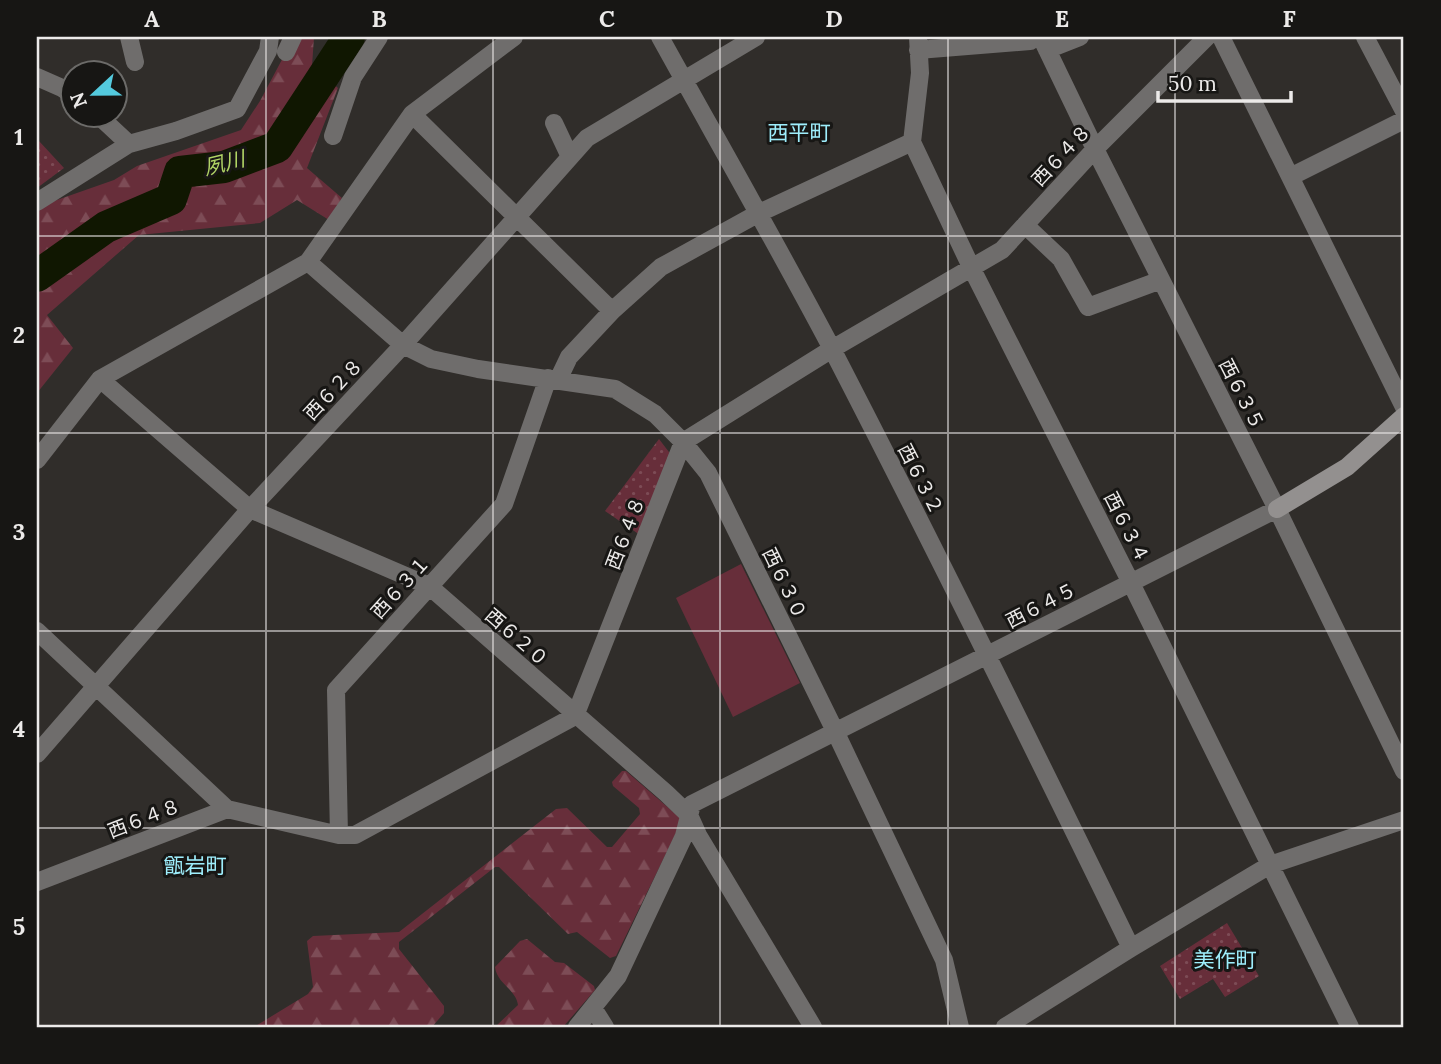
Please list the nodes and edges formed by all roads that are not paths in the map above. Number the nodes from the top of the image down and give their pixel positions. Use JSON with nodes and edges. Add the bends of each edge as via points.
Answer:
{"nodes":[{"id":1,"x":129,"y":37,"type":"edge"},
{"id":2,"x":270,"y":37,"type":"edge"},
{"id":3,"x":379,"y":37,"type":"edge"},
{"id":4,"x":514,"y":37,"type":"edge"},
{"id":5,"x":660,"y":37,"type":"edge"},
{"id":6,"x":756,"y":37,"type":"edge"},
{"id":7,"x":1031,"y":37,"type":"edge"},
{"id":8,"x":1080,"y":37,"type":"edge"},
{"id":9,"x":1207,"y":37,"type":"edge"},
{"id":10,"x":1221,"y":37,"type":"edge"},
{"id":11,"x":1365,"y":37,"type":"edge"},
{"id":12,"x":918,"y":44,"type":"edge"},
{"id":13,"x":1044,"y":44,"type":"edge"},
{"id":14,"x":135,"y":62,"type":"dead end"},
{"id":15,"x":37,"y":77,"type":"edge"},
{"id":16,"x":683,"y":79,"type":"junction"},
{"id":17,"x":60,"y":87,"type":"edge"},
{"id":18,"x":1404,"y":111,"type":"edge"},
{"id":19,"x":412,"y":114,"type":"junction"},
{"id":20,"x":1404,"y":120,"type":"edge"},
{"id":21,"x":554,"y":123,"type":"dead end"},
{"id":22,"x":114,"y":130,"type":"edge"},
{"id":23,"x":333,"y":136,"type":"dead end"},
{"id":24,"x":912,"y":142,"type":"junction"},
{"id":25,"x":129,"y":144,"type":"junction"},
{"id":26,"x":1095,"y":149,"type":"junction"},
{"id":27,"x":570,"y":157,"type":"junction"},
{"id":28,"x":1292,"y":176,"type":"junction"},
{"id":29,"x":37,"y":202,"type":"edge"},
{"id":30,"x":759,"y":213,"type":"junction"},
{"id":31,"x":517,"y":216,"type":"junction"},
{"id":32,"x":1025,"y":225,"type":"junction"},
{"id":33,"x":308,"y":262,"type":"junction"},
{"id":34,"x":972,"y":269,"type":"junction"},
{"id":35,"x":1161,"y":280,"type":"junction"},
{"id":36,"x":612,"y":312,"type":"junction"},
{"id":37,"x":403,"y":345,"type":"junction"},
{"id":38,"x":832,"y":349,"type":"junction"},
{"id":39,"x":100,"y":379,"type":"junction"},
{"id":40,"x":553,"y":379,"type":"junction"},
{"id":41,"x":1404,"y":407,"type":"edge"},
{"id":42,"x":1404,"y":416,"type":"edge"},
{"id":43,"x":683,"y":442,"type":"junction"},
{"id":44,"x":37,"y":460,"type":"edge"},
{"id":45,"x":250,"y":509,"type":"junction"},
{"id":46,"x":1277,"y":509,"type":"junction"},
{"id":47,"x":1131,"y":583,"type":"junction"},
{"id":48,"x":429,"y":586,"type":"junction"},
{"id":49,"x":37,"y":631,"type":"edge"},
{"id":50,"x":988,"y":655,"type":"junction"},
{"id":51,"x":96,"y":687,"type":"junction"},
{"id":52,"x":576,"y":716,"type":"junction"},
{"id":53,"x":835,"y":731,"type":"junction"},
{"id":54,"x":37,"y":754,"type":"edge"},
{"id":55,"x":1404,"y":771,"type":"edge"},
{"id":56,"x":227,"y":809,"type":"junction"},
{"id":57,"x":689,"y":815,"type":"junction"},
{"id":58,"x":1404,"y":820,"type":"edge"},
{"id":59,"x":339,"y":835,"type":"junction"},
{"id":60,"x":1270,"y":865,"type":"junction"},
{"id":61,"x":37,"y":882,"type":"edge"},
{"id":62,"x":1131,"y":948,"type":"junction"},
{"id":63,"x":593,"y":1008,"type":"junction"},
{"id":64,"x":577,"y":1027,"type":"edge"},
{"id":65,"x":604,"y":1027,"type":"edge"},
{"id":66,"x":813,"y":1027,"type":"edge"},
{"id":67,"x":960,"y":1027,"type":"edge"},
{"id":68,"x":1005,"y":1027,"type":"edge"},
{"id":69,"x":1350,"y":1027,"type":"edge"}],
"edges":[{"from":1,"to":14,"type":"street"},
{"from":2,"to":25,"type":"street","via":[[268,51],[237,109]]},
{"from":3,"to":23,"type":"street","via":[[353,77]]},
{"from":4,"to":19,"type":"street"},
{"from":5,"to":16,"type":"street","name":"西６３２"},
{"from":6,"to":16,"type":"street","name":"西６２８"},
{"from":7,"to":12,"type":"street","via":[[1030,41]]},
{"from":8,"to":13,"type":"street"},
{"from":9,"to":26,"type":"street","name":"西６４８"},
{"from":10,"to":28,"type":"street"},
{"from":11,"to":18,"type":"street"},
{"from":12,"to":24,"type":"street","via":[[920,73]]},
{"from":13,"to":26,"type":"street","name":"西６３５"},
{"from":15,"to":17,"type":"street"},
{"from":16,"to":27,"type":"street","name":"西６２８","via":[[587,138]]},
{"from":16,"to":30,"type":"street","name":"西６３２"},
{"from":19,"to":31,"type":"street"},
{"from":19,"to":33,"type":"street"},
{"from":20,"to":28,"type":"street"},
{"from":21,"to":27,"type":"street"},
{"from":22,"to":25,"type":"street"},
{"from":24,"to":30,"type":"street","name":"西６３１"},
{"from":24,"to":34,"type":"street","name":"西６３４"},
{"from":25,"to":29,"type":"street"},
{"from":26,"to":32,"type":"street","name":"西６４８"},
{"from":26,"to":35,"type":"street","name":"西６３５"},
{"from":27,"to":31,"type":"street","name":"西６２８"},
{"from":28,"to":41,"type":"street"},
{"from":30,"to":36,"type":"street","name":"西６３１","via":[[661,267]]},
{"from":30,"to":38,"type":"street","name":"西６３２"},
{"from":31,"to":36,"type":"street"},
{"from":31,"to":37,"type":"street","name":"西６２８"},
{"from":32,"to":34,"type":"street","name":"西６４８","via":[[1002,250]]},
{"from":32,"to":35,"type":"street","via":[[1061,259],[1087,307]]},
{"from":33,"to":37,"type":"street","name":"西６３０"},
{"from":33,"to":39,"type":"street"},
{"from":34,"to":38,"type":"street","name":"西６４８"},
{"from":34,"to":47,"type":"street","name":"西６３４"},
{"from":35,"to":46,"type":"street","name":"西６３５"},
{"from":36,"to":40,"type":"street","name":"西６３１"},
{"from":37,"to":40,"type":"street","name":"西６３０","via":[[431,359]]},
{"from":37,"to":45,"type":"street","name":"西６２８"},
{"from":38,"to":43,"type":"street","name":"西６４８"},
{"from":38,"to":50,"type":"street","name":"西６３２"},
{"from":39,"to":44,"type":"street"},
{"from":39,"to":45,"type":"street","name":"西６２０"},
{"from":40,"to":43,"type":"street","name":"西６３０","via":[[615,390],[655,414]]},
{"from":40,"to":48,"type":"street","name":"西６３１","via":[[504,504]]},
{"from":42,"to":46,"type":"street","name":"西６４５","via":[[1347,467]]},
{"from":43,"to":52,"type":"street","name":"西６４８"},
{"from":43,"to":53,"type":"street","name":"西６３０","via":[[708,473]]},
{"from":45,"to":48,"type":"street","name":"西６２０"},
{"from":45,"to":51,"type":"street","name":"西６２８"},
{"from":46,"to":47,"type":"street","name":"西６４５"},
{"from":46,"to":55,"type":"street","name":"西６３５"},
{"from":47,"to":50,"type":"street","name":"西６４５"},
{"from":47,"to":60,"type":"street","name":"西６３４"},
{"from":48,"to":52,"type":"street","name":"西６２０"},
{"from":48,"to":59,"type":"street","name":"西６３１","via":[[336,690]]},
{"from":49,"to":51,"type":"street"},
{"from":50,"to":53,"type":"street","name":"西６４５"},
{"from":50,"to":62,"type":"street","name":"西６３２"},
{"from":51,"to":54,"type":"street","name":"西６２８"},
{"from":51,"to":56,"type":"street"},
{"from":52,"to":57,"type":"street","name":"西６２０"},
{"from":52,"to":59,"type":"street","via":[[355,835]]},
{"from":53,"to":57,"type":"street","name":"西６４５","via":[[692,804]]},
{"from":53,"to":67,"type":"street","name":"西６３０","via":[[944,960]]},
{"from":56,"to":59,"type":"street"},
{"from":56,"to":61,"type":"street","name":"西６４８"},
{"from":57,"to":63,"type":"street","via":[[684,836],[618,976]]},
{"from":57,"to":66,"type":"street","name":"西６２０"},
{"from":58,"to":60,"type":"street"},
{"from":60,"to":62,"type":"street"},
{"from":60,"to":69,"type":"street","name":"西６３４"},
{"from":62,"to":68,"type":"street"},
{"from":63,"to":64,"type":"street"},
{"from":63,"to":65,"type":"street"}]}
